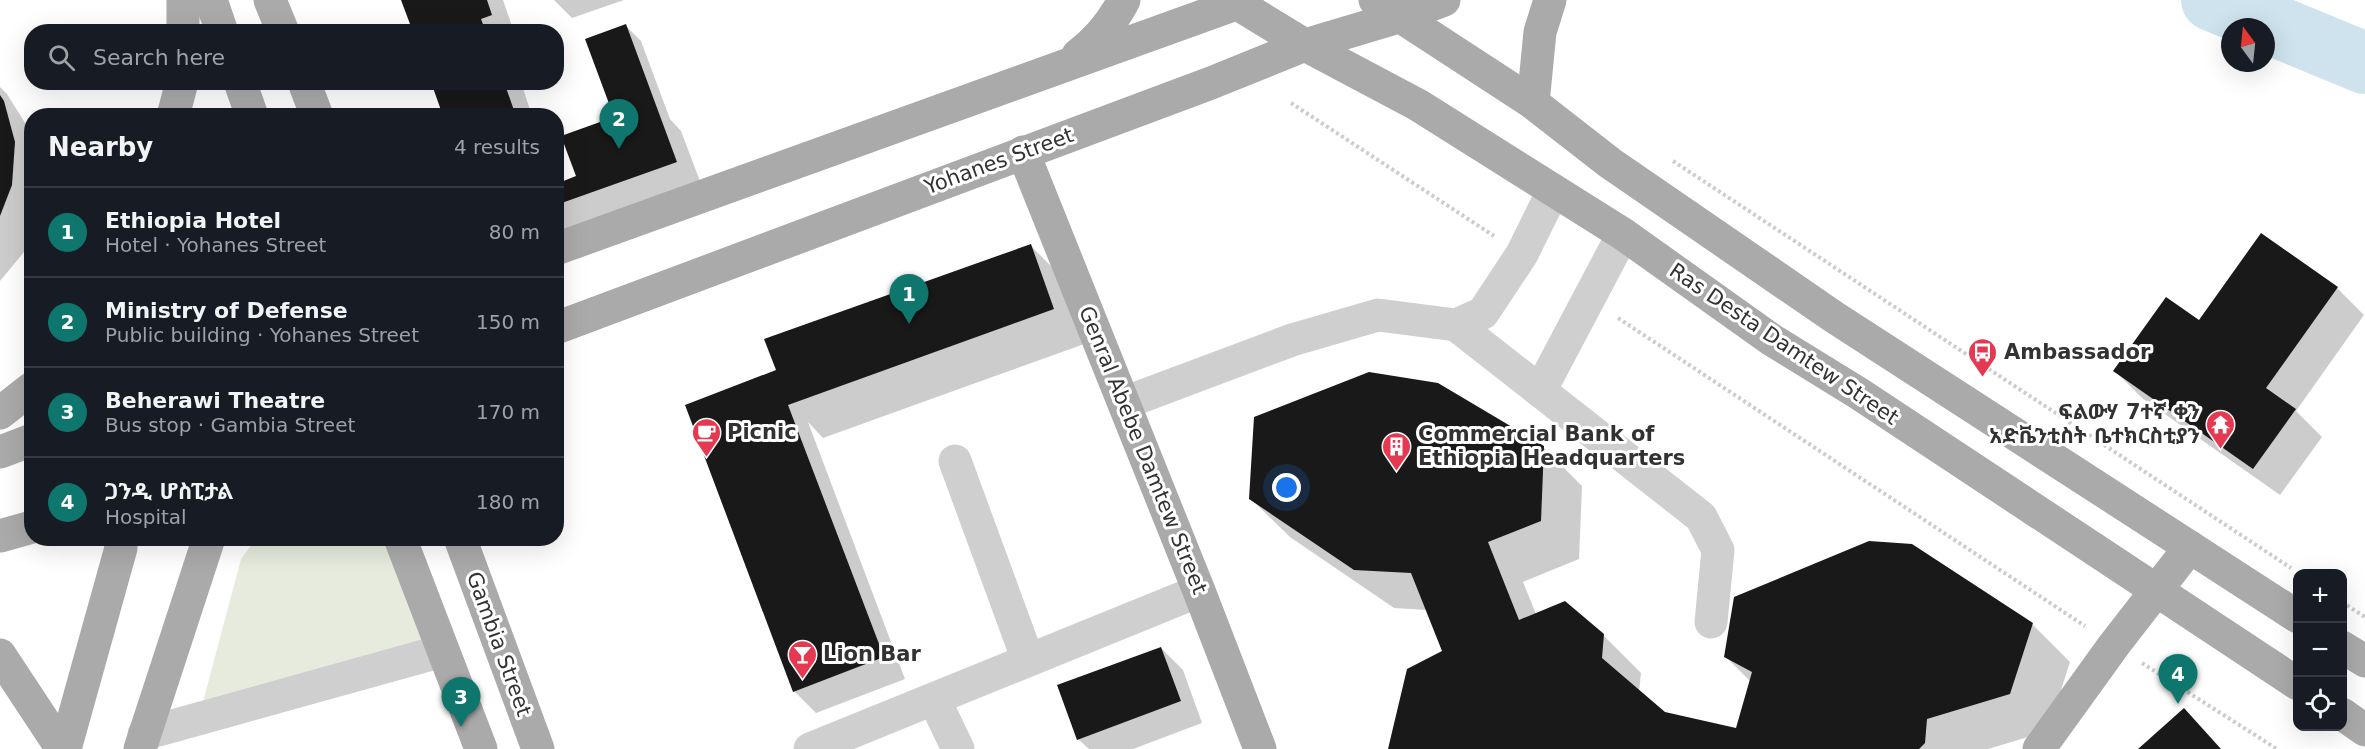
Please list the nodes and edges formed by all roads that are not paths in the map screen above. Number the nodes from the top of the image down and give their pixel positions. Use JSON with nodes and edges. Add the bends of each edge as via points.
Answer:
{"nodes":[{"id":1,"x":183,"y":0,"type":"edge"},
{"id":2,"x":211,"y":0,"type":"edge"},
{"id":3,"x":270,"y":0,"type":"edge"},
{"id":4,"x":1124,"y":0,"type":"edge"},
{"id":5,"x":1444,"y":0,"type":"edge"},
{"id":6,"x":1550,"y":0,"type":"edge"},
{"id":7,"x":1238,"y":1,"type":"edge"},
{"id":8,"x":1389,"y":8,"type":"edge"},
{"id":9,"x":183,"y":24,"type":"edge"},
{"id":10,"x":219,"y":24,"type":"edge"},
{"id":11,"x":280,"y":24,"type":"edge"},
{"id":12,"x":1305,"y":45,"type":"junction"},
{"id":13,"x":1064,"y":66,"type":"junction"},
{"id":14,"x":181,"y":90,"type":"edge"},
{"id":15,"x":183,"y":90,"type":"edge"},
{"id":16,"x":243,"y":90,"type":"edge"},
{"id":17,"x":307,"y":90,"type":"edge"},
{"id":18,"x":1533,"y":103,"type":"junction"},
{"id":19,"x":175,"y":108,"type":"edge"},
{"id":20,"x":184,"y":108,"type":"edge"},
{"id":21,"x":249,"y":108,"type":"edge"},
{"id":22,"x":314,"y":108,"type":"edge"},
{"id":23,"x":1023,"y":152,"type":"junction"},
{"id":24,"x":1552,"y":191,"type":"junction"},
{"id":25,"x":1623,"y":234,"type":"junction"},
{"id":26,"x":564,"y":246,"type":"edge"},
{"id":27,"x":564,"y":325,"type":"edge"},
{"id":28,"x":1456,"y":325,"type":"junction"},
{"id":29,"x":1540,"y":391,"type":"junction"},
{"id":30,"x":24,"y":394,"type":"edge"},
{"id":31,"x":1124,"y":403,"type":"junction"},
{"id":32,"x":0,"y":413,"type":"edge"},
{"id":33,"x":24,"y":443,"type":"edge"},
{"id":34,"x":0,"y":452,"type":"edge"},
{"id":35,"x":955,"y":461,"type":"dead end"},
{"id":36,"x":24,"y":529,"type":"edge"},
{"id":37,"x":0,"y":536,"type":"edge"},
{"id":38,"x":121,"y":546,"type":"edge"},
{"id":39,"x":206,"y":546,"type":"edge"},
{"id":40,"x":403,"y":546,"type":"edge"},
{"id":41,"x":463,"y":546,"type":"edge"},
{"id":42,"x":2190,"y":547,"type":"junction"},
{"id":43,"x":2157,"y":589,"type":"junction"},
{"id":44,"x":1199,"y":591,"type":"junction"},
{"id":45,"x":2293,"y":614,"type":"edge"},
{"id":46,"x":1711,"y":621,"type":"dead end"},
{"id":47,"x":2347,"y":650,"type":"edge"},
{"id":48,"x":442,"y":651,"type":"junction"},
{"id":49,"x":0,"y":654,"type":"edge"},
{"id":50,"x":1028,"y":660,"type":"junction"},
{"id":51,"x":2365,"y":662,"type":"edge"},
{"id":52,"x":2293,"y":681,"type":"edge"},
{"id":53,"x":934,"y":699,"type":"junction"},
{"id":54,"x":2347,"y":717,"type":"edge"},
{"id":55,"x":2365,"y":730,"type":"edge"},
{"id":56,"x":142,"y":742,"type":"edge"},
{"id":57,"x":64,"y":749,"type":"edge"},
{"id":58,"x":481,"y":749,"type":"edge"},
{"id":59,"x":538,"y":749,"type":"edge"},
{"id":60,"x":810,"y":749,"type":"edge"},
{"id":61,"x":958,"y":749,"type":"edge"},
{"id":62,"x":1260,"y":749,"type":"edge"},
{"id":63,"x":2039,"y":749,"type":"edge"}],
"edges":[{"from":1,"to":9,"type":"main road"},
{"from":2,"to":10,"type":"main road"},
{"from":3,"to":11,"type":"main road"},
{"from":4,"to":13,"type":"main road","via":[[1094,43]]},
{"from":5,"to":8,"type":"main road","name":"Yohanes Street"},
{"from":6,"to":18,"type":"main road","via":[[1540,32]]},
{"from":7,"to":12,"type":"main road","name":"Ras Desta Damtew Street"},
{"from":7,"to":13,"type":"main road"},
{"from":8,"to":12,"type":"main road","name":"Yohanes Street"},
{"from":8,"to":18,"type":"main road"},
{"from":12,"to":23,"type":"main road","name":"Yohanes Street"},
{"from":12,"to":24,"type":"main road","name":"Ras Desta Damtew Street","via":[[1418,105]]},
{"from":13,"to":26,"type":"main road"},
{"from":14,"to":19,"type":"main road"},
{"from":15,"to":20,"type":"main road"},
{"from":16,"to":21,"type":"main road"},
{"from":17,"to":22,"type":"main road"},
{"from":18,"to":42,"type":"main road","via":[[1610,163],[1834,317]]},
{"from":23,"to":27,"type":"main road","name":"Yohanes Street"},
{"from":23,"to":31,"type":"main road","name":"Genral Abebe Damtew Street"},
{"from":24,"to":25,"type":"main road","name":"Ras Desta Damtew Street"},
{"from":24,"to":28,"type":"street","via":[[1522,254],[1483,313]]},
{"from":25,"to":29,"type":"street"},
{"from":25,"to":43,"type":"main road","name":"Ras Desta Damtew Street","via":[[1772,340]]},
{"from":28,"to":29,"type":"street"},
{"from":28,"to":31,"type":"street","via":[[1378,315],[1292,340]]},
{"from":29,"to":46,"type":"street","via":[[1701,517],[1718,550]]},
{"from":30,"to":32,"type":"main road"},
{"from":31,"to":44,"type":"main road","name":"Genral Abebe Damtew Street"},
{"from":33,"to":34,"type":"main road"},
{"from":35,"to":50,"type":"street"},
{"from":36,"to":37,"type":"main road"},
{"from":38,"to":57,"type":"main road"},
{"from":39,"to":56,"type":"main road"},
{"from":40,"to":48,"type":"main road"},
{"from":41,"to":59,"type":"main road","name":"Gambia Street"},
{"from":42,"to":43,"type":"main road"},
{"from":42,"to":45,"type":"main road"},
{"from":43,"to":52,"type":"main road","name":"Ras Desta Damtew Street"},
{"from":43,"to":63,"type":"main road"},
{"from":44,"to":50,"type":"street"},
{"from":44,"to":62,"type":"main road","name":"Genral Abebe Damtew Street"},
{"from":47,"to":51,"type":"main road"},
{"from":48,"to":56,"type":"street"},
{"from":48,"to":58,"type":"main road"},
{"from":49,"to":57,"type":"main road"},
{"from":50,"to":53,"type":"street"},
{"from":53,"to":60,"type":"street"},
{"from":53,"to":61,"type":"street"},
{"from":54,"to":55,"type":"main road"}]}
